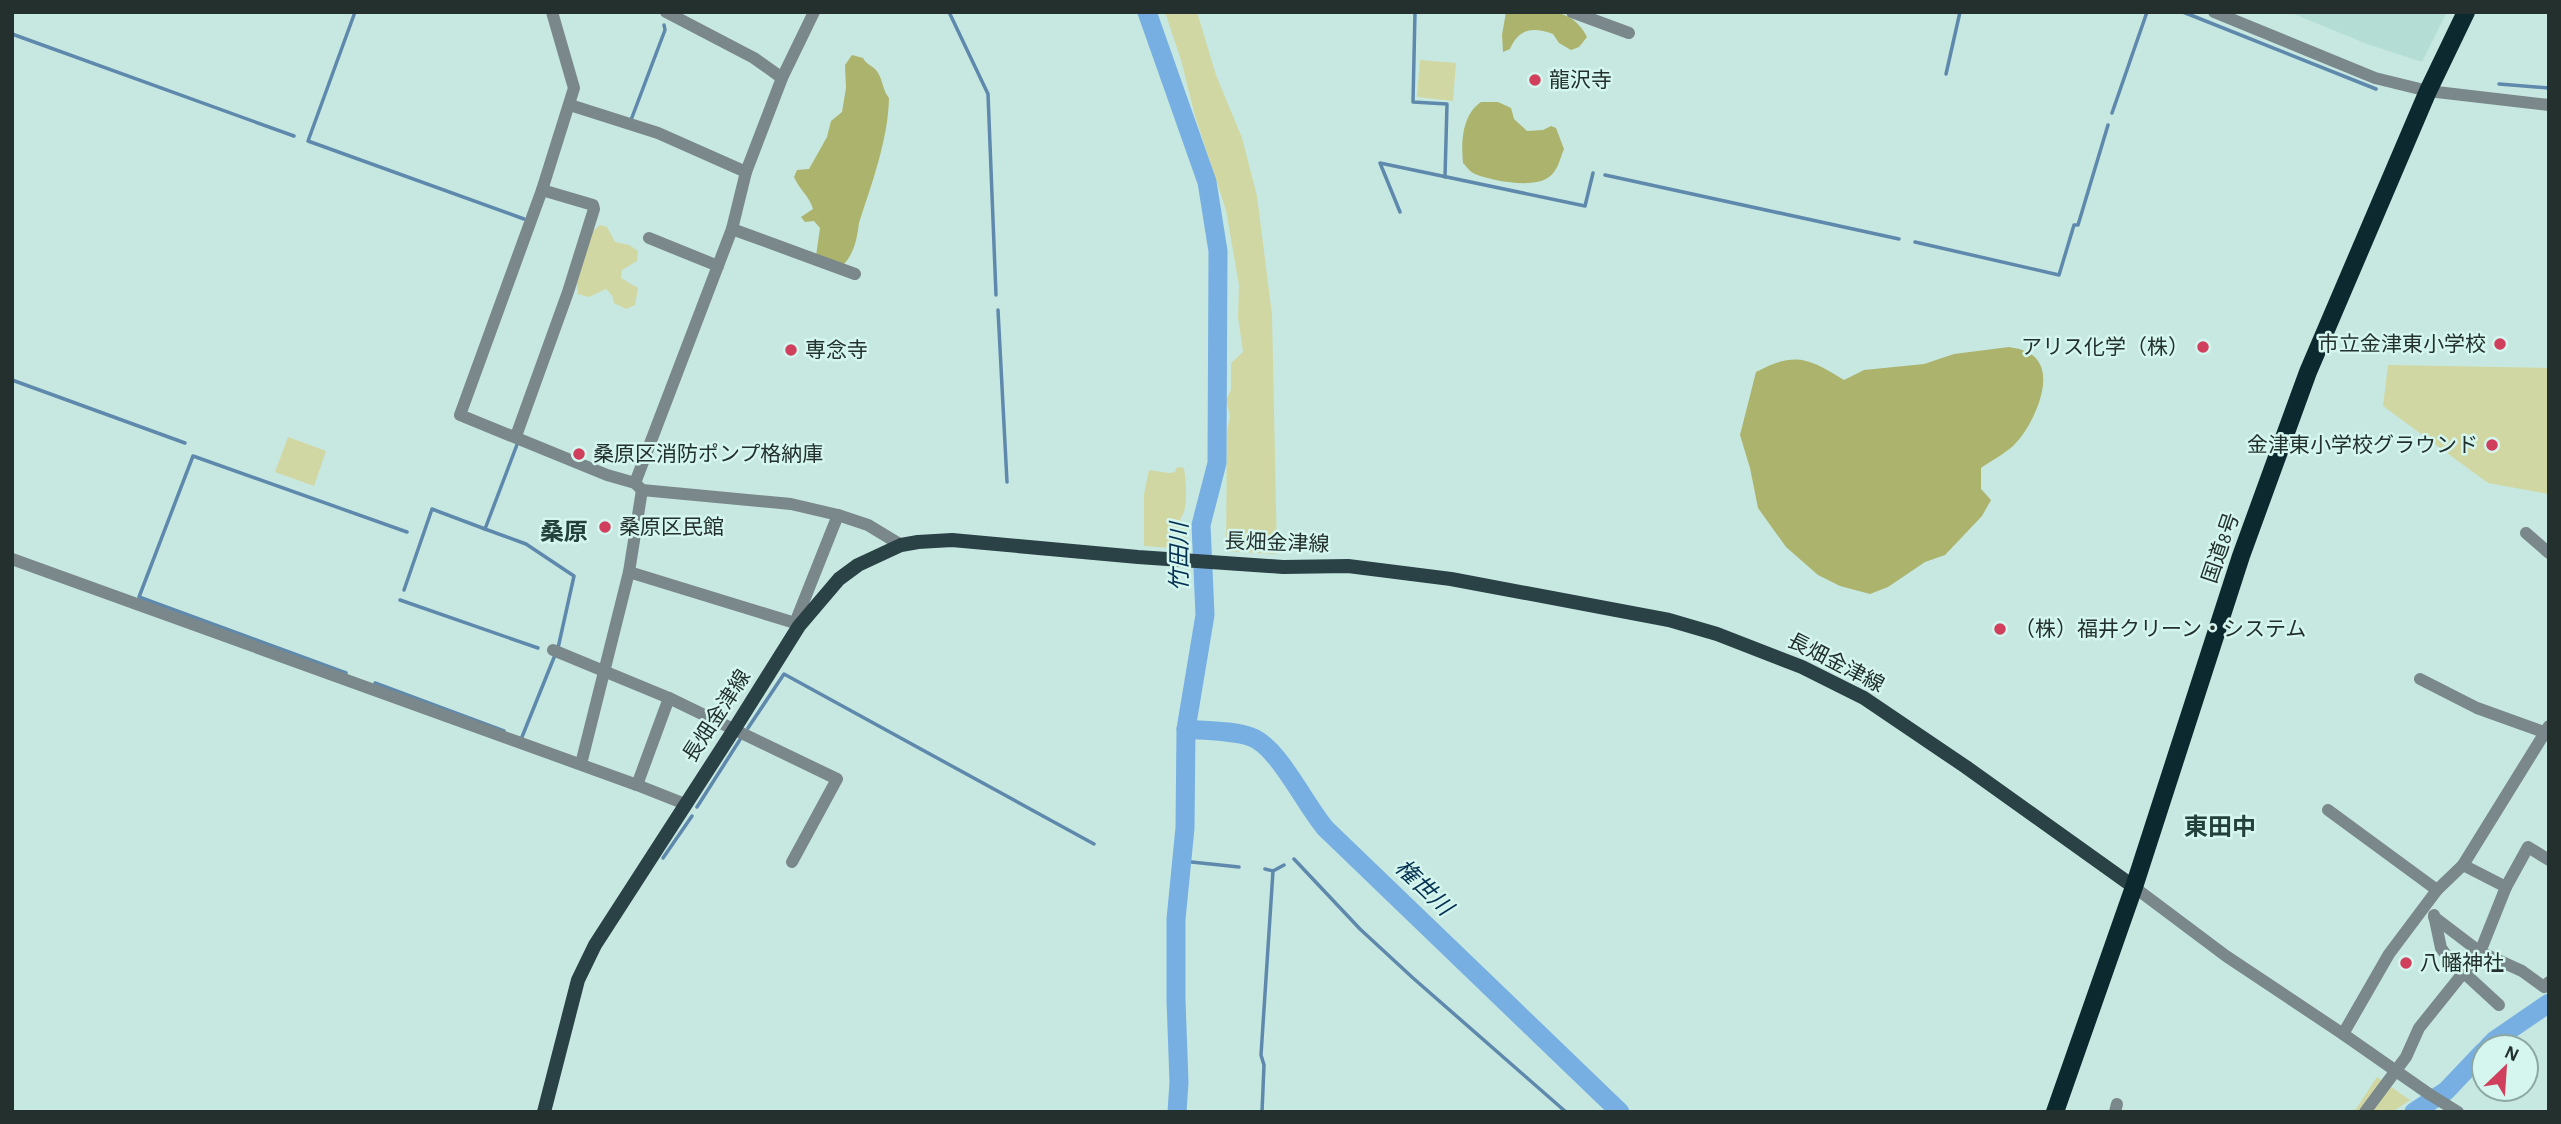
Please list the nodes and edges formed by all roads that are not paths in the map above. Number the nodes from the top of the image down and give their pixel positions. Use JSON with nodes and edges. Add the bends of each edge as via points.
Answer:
{"nodes":[{"id":1,"x":552,"y":12,"type":"edge"},
{"id":2,"x":666,"y":12,"type":"edge"},
{"id":3,"x":814,"y":12,"type":"edge"},
{"id":4,"x":1572,"y":12,"type":"edge"},
{"id":5,"x":2214,"y":12,"type":"edge"},
{"id":6,"x":2466,"y":12,"type":"edge"},
{"id":7,"x":1629,"y":33,"type":"dead end"},
{"id":8,"x":782,"y":78,"type":"junction"},
{"id":9,"x":2428,"y":91,"type":"junction"},
{"id":10,"x":2549,"y":104,"type":"edge"},
{"id":11,"x":570,"y":105,"type":"junction"},
{"id":12,"x":746,"y":172,"type":"junction"},
{"id":13,"x":542,"y":190,"type":"junction"},
{"id":14,"x":732,"y":229,"type":"junction"},
{"id":15,"x":649,"y":238,"type":"dead end"},
{"id":16,"x":718,"y":266,"type":"junction"},
{"id":17,"x":855,"y":274,"type":"dead end"},
{"id":18,"x":516,"y":436,"type":"junction"},
{"id":19,"x":639,"y":486,"type":"junction"},
{"id":20,"x":838,"y":515,"type":"junction"},
{"id":21,"x":2526,"y":533,"type":"dead end"},
{"id":22,"x":901,"y":545,"type":"junction"},
{"id":23,"x":2549,"y":553,"type":"edge"},
{"id":24,"x":12,"y":559,"type":"edge"},
{"id":25,"x":629,"y":572,"type":"junction"},
{"id":26,"x":797,"y":624,"type":"junction"},
{"id":27,"x":553,"y":650,"type":"dead end"},
{"id":28,"x":605,"y":670,"type":"junction"},
{"id":29,"x":2420,"y":679,"type":"dead end"},
{"id":30,"x":669,"y":698,"type":"junction"},
{"id":31,"x":735,"y":728,"type":"junction"},
{"id":32,"x":2546,"y":729,"type":"edge"},
{"id":33,"x":581,"y":764,"type":"junction"},
{"id":34,"x":637,"y":785,"type":"junction"},
{"id":35,"x":685,"y":804,"type":"junction"},
{"id":36,"x":2328,"y":810,"type":"dead end"},
{"id":37,"x":2549,"y":860,"type":"edge"},
{"id":38,"x":792,"y":862,"type":"dead end"},
{"id":39,"x":2463,"y":865,"type":"junction"},
{"id":40,"x":2134,"y":887,"type":"junction"},
{"id":41,"x":2506,"y":887,"type":"junction"},
{"id":42,"x":2434,"y":894,"type":"junction"},
{"id":43,"x":2434,"y":917,"type":"junction"},
{"id":44,"x":2480,"y":952,"type":"junction"},
{"id":45,"x":2464,"y":973,"type":"junction"},
{"id":46,"x":2549,"y":982,"type":"edge"},
{"id":47,"x":2499,"y":1005,"type":"dead end"},
{"id":48,"x":2343,"y":1034,"type":"junction"},
{"id":49,"x":544,"y":1112,"type":"edge"},
{"id":50,"x":2055,"y":1112,"type":"edge"},
{"id":51,"x":2365,"y":1112,"type":"edge"},
{"id":52,"x":2458,"y":1112,"type":"edge"}],
"edges":[{"from":1,"to":11,"type":"street","via":[[574,88]]},
{"from":2,"to":8,"type":"street","via":[[754,58]]},
{"from":3,"to":8,"type":"street"},
{"from":4,"to":7,"type":"street"},
{"from":5,"to":9,"type":"street","via":[[2375,78]]},
{"from":6,"to":9,"type":"highway","name":"国道8号"},
{"from":8,"to":12,"type":"street"},
{"from":9,"to":10,"type":"street"},
{"from":9,"to":40,"type":"highway","name":"国道8号","via":[[2308,372],[2241,556]]},
{"from":11,"to":12,"type":"street","via":[[658,134]]},
{"from":11,"to":13,"type":"street"},
{"from":12,"to":14,"type":"street"},
{"from":13,"to":18,"type":"street","via":[[594,209]]},
{"from":13,"to":18,"type":"street","via":[[460,415]]},
{"from":14,"to":16,"type":"street"},
{"from":14,"to":17,"type":"street"},
{"from":15,"to":16,"type":"street"},
{"from":16,"to":19,"type":"street"},
{"from":18,"to":19,"type":"street"},
{"from":19,"to":20,"type":"street","via":[[791,504]]},
{"from":19,"to":25,"type":"street"},
{"from":20,"to":22,"type":"street","via":[[868,525]]},
{"from":20,"to":26,"type":"street"},
{"from":21,"to":23,"type":"street"},
{"from":22,"to":26,"type":"main road","name":"長畑金津線","via":[[839,579]]},
{"from":22,"to":40,"type":"main road","name":"長畑金津線","via":[[952,540],[1283,567],[1348,566],[1462,580],[1669,620],[1752,647],[1864,698]]},
{"from":24,"to":33,"type":"street"},
{"from":25,"to":26,"type":"street"},
{"from":25,"to":28,"type":"street"},
{"from":26,"to":31,"type":"main road","name":"長畑金津線"},
{"from":27,"to":28,"type":"street"},
{"from":28,"to":30,"type":"street"},
{"from":28,"to":33,"type":"street"},
{"from":29,"to":32,"type":"street","via":[[2477,708]]},
{"from":30,"to":31,"type":"street"},
{"from":30,"to":34,"type":"street"},
{"from":31,"to":35,"type":"main road","name":"長畑金津線"},
{"from":31,"to":38,"type":"street","via":[[837,779]]},
{"from":32,"to":39,"type":"street"},
{"from":33,"to":34,"type":"street"},
{"from":34,"to":35,"type":"street"},
{"from":35,"to":49,"type":"main road","name":"長畑金津線","via":[[595,945],[578,980]]},
{"from":36,"to":42,"type":"street"},
{"from":37,"to":41,"type":"street","via":[[2528,847]]},
{"from":39,"to":41,"type":"street"},
{"from":39,"to":42,"type":"street"},
{"from":40,"to":48,"type":"street","via":[[2226,956]]},
{"from":40,"to":50,"type":"highway","name":"国道8号"},
{"from":41,"to":44,"type":"street"},
{"from":42,"to":43,"type":"street"},
{"from":42,"to":48,"type":"street","via":[[2389,954]]},
{"from":43,"to":44,"type":"street"},
{"from":43,"to":45,"type":"street","via":[[2441,948]]},
{"from":44,"to":45,"type":"street"},
{"from":44,"to":46,"type":"street","via":[[2522,971],[2543,987]]},
{"from":45,"to":47,"type":"street"},
{"from":45,"to":51,"type":"street","via":[[2419,1028],[2406,1057]]},
{"from":48,"to":52,"type":"street","bridge":true}]}
